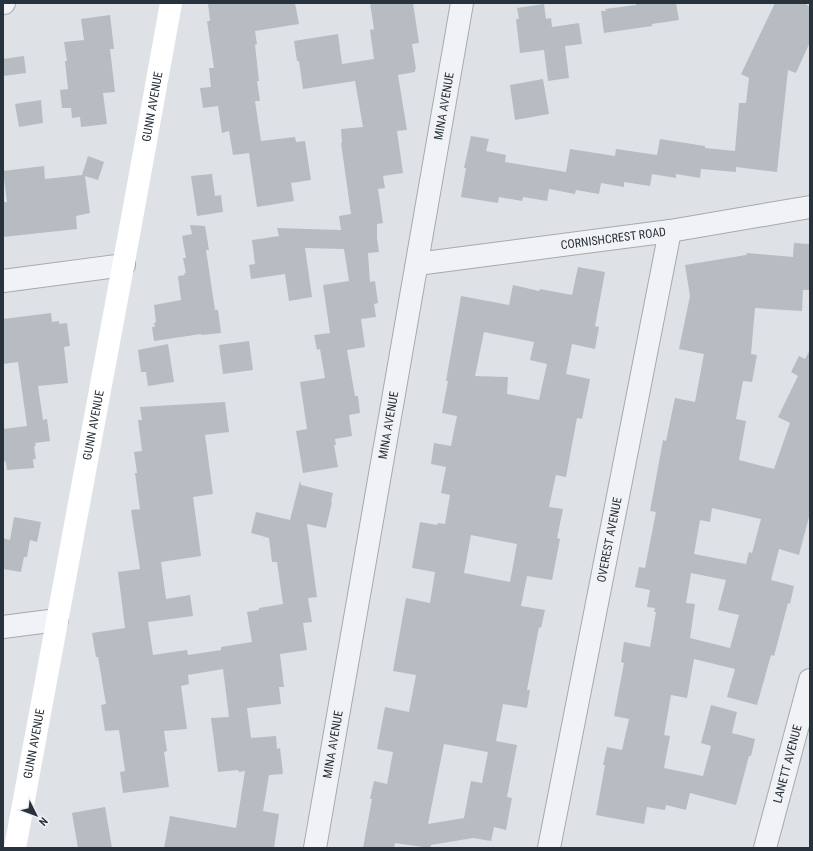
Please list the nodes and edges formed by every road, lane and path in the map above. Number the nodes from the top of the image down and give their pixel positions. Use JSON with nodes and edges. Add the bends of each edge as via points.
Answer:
{"nodes":[{"id":1,"x":171,"y":3,"type":"edge"},
{"id":2,"x":462,"y":3,"type":"edge"},
{"id":3,"x":810,"y":207,"type":"edge"},
{"id":4,"x":670,"y":231,"type":"junction"},
{"id":5,"x":417,"y":264,"type":"junction"},
{"id":6,"x":124,"y":265,"type":"junction"},
{"id":7,"x":3,"y":281,"type":"edge"},
{"id":8,"x":57,"y":620,"type":"junction"},
{"id":9,"x":3,"y":628,"type":"edge"},
{"id":10,"x":810,"y":680,"type":"edge"},
{"id":11,"x":15,"y":848,"type":"edge"},
{"id":12,"x":315,"y":848,"type":"edge"},
{"id":13,"x":549,"y":848,"type":"edge"},
{"id":14,"x":765,"y":848,"type":"edge"}],
"edges":[{"from":1,"to":6,"type":"street","name":"GUNN AVENUE"},
{"from":2,"to":5,"type":"street","name":"MINA AVENUE"},
{"from":3,"to":4,"type":"street","name":"CORNISHCREST ROAD"},
{"from":4,"to":5,"type":"street","name":"CORNISHCREST ROAD"},
{"from":4,"to":13,"type":"street","name":"OVEREST AVENUE"},
{"from":5,"to":12,"type":"street","name":"MINA AVENUE"},
{"from":6,"to":7,"type":"street"},
{"from":6,"to":8,"type":"street","name":"GUNN AVENUE"},
{"from":8,"to":9,"type":"street"},
{"from":8,"to":11,"type":"street","name":"GUNN AVENUE"},
{"from":10,"to":14,"type":"street","name":"LANETT AVENUE"}]}
